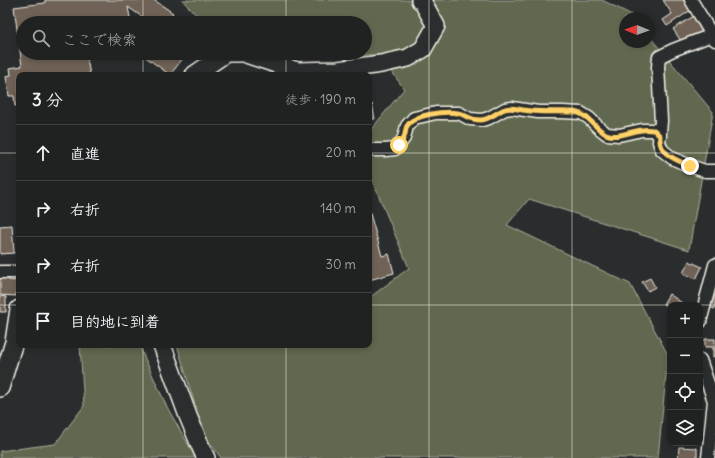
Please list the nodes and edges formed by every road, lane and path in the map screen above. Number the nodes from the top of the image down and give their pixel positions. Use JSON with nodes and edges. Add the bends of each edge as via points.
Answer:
{"nodes":[{"id":1,"x":420,"y":0,"type":"edge"},
{"id":2,"x":691,"y":0,"type":"edge"},
{"id":3,"x":714,"y":37,"type":"edge"},
{"id":4,"x":216,"y":60,"type":"edge"},
{"id":5,"x":263,"y":60,"type":"edge"},
{"id":6,"x":198,"y":72,"type":"edge"},
{"id":7,"x":660,"y":136,"type":"junction"},
{"id":8,"x":372,"y":150,"type":"edge"},
{"id":9,"x":715,"y":171,"type":"edge"},
{"id":10,"x":715,"y":265,"type":"edge"},
{"id":11,"x":0,"y":272,"type":"edge"},
{"id":12,"x":16,"y":272,"type":"edge"},
{"id":13,"x":703,"y":311,"type":"edge"},
{"id":14,"x":16,"y":329,"type":"edge"},
{"id":15,"x":163,"y":348,"type":"edge"},
{"id":16,"x":703,"y":369,"type":"edge"},
{"id":17,"x":0,"y":388,"type":"edge"},
{"id":18,"x":206,"y":458,"type":"edge"},
{"id":19,"x":708,"y":458,"type":"edge"}],
"edges":[{"from":1,"to":5,"type":"street","via":[[436,26],[423,49],[408,58],[338,70],[297,71]]},
{"from":2,"to":3,"type":"street"},
{"from":3,"to":7,"type":"street","via":[[659,57]]},
{"from":4,"to":6,"type":"street"},
{"from":7,"to":8,"type":"street","via":[[654,130],[619,135],[607,134],[581,113],[538,112],[512,108],[482,120],[450,112],[414,118],[407,126],[399,145],[385,150]]},
{"from":7,"to":9,"type":"street","via":[[662,150],[672,158],[705,171]]},
{"from":10,"to":13,"type":"street"},
{"from":11,"to":12,"type":"street"},
{"from":14,"to":17,"type":"street"},
{"from":15,"to":18,"type":"street"},
{"from":16,"to":19,"type":"street","via":[[714,401]]}]}
